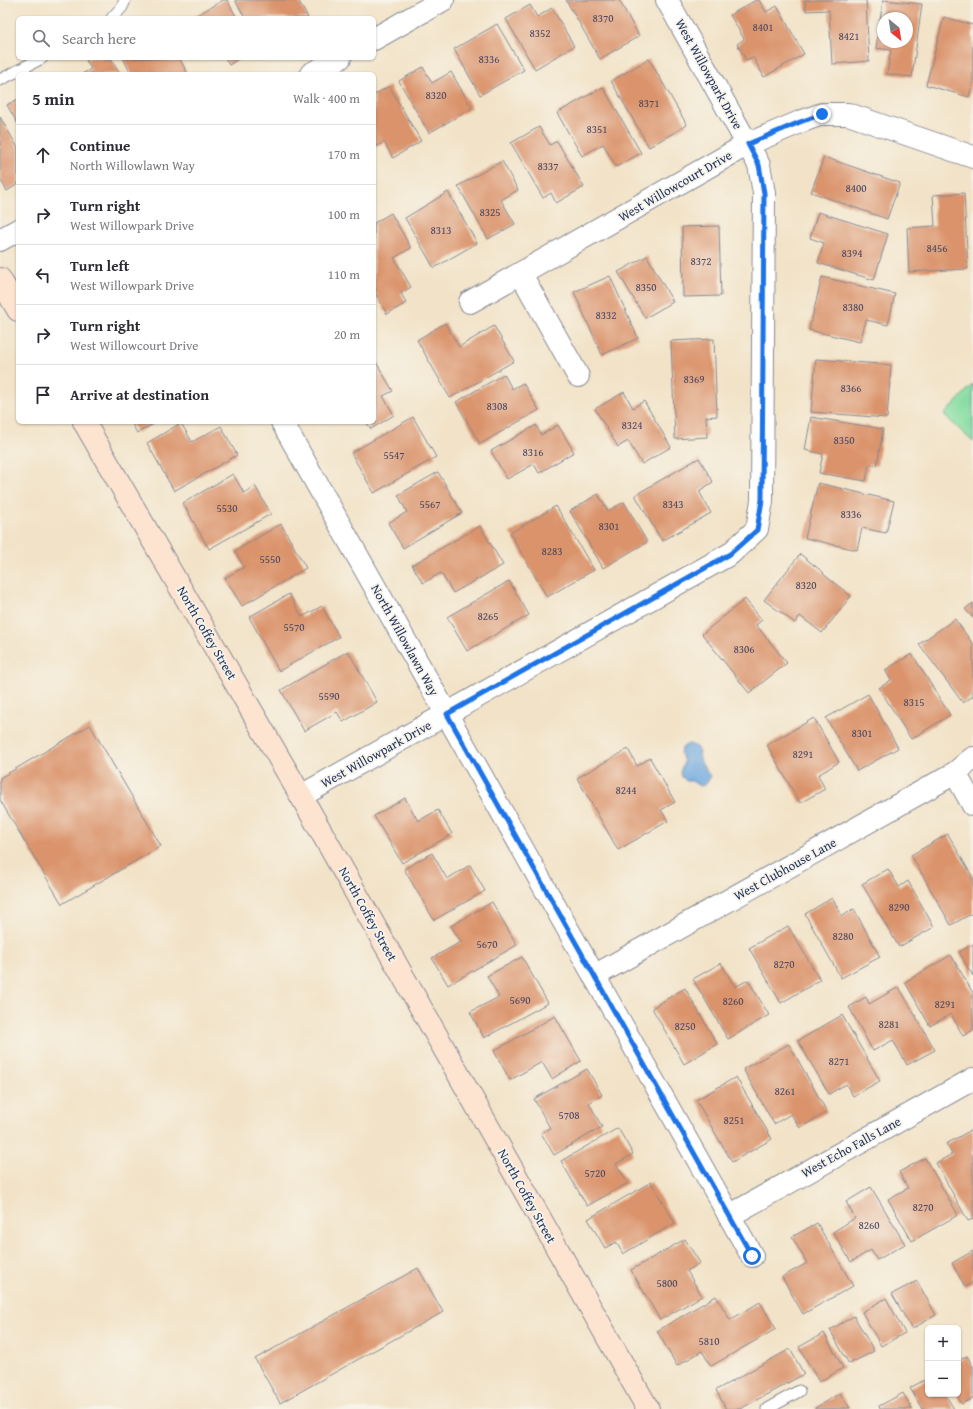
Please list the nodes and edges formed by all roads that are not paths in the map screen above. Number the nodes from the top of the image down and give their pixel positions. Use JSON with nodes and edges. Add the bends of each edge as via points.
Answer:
{"nodes":[{"id":1,"x":125,"y":0,"type":"edge"},
{"id":2,"x":443,"y":0,"type":"edge"},
{"id":3,"x":667,"y":0,"type":"edge"},
{"id":4,"x":114,"y":16,"type":"edge"},
{"id":5,"x":376,"y":38,"type":"edge"},
{"id":6,"x":38,"y":60,"type":"edge"},
{"id":7,"x":336,"y":60,"type":"edge"},
{"id":8,"x":315,"y":72,"type":"edge"},
{"id":9,"x":0,"y":80,"type":"edge"},
{"id":10,"x":748,"y":144,"type":"junction"},
{"id":11,"x":973,"y":157,"type":"edge"},
{"id":12,"x":16,"y":231,"type":"edge"},
{"id":13,"x":0,"y":240,"type":"edge"},
{"id":14,"x":521,"y":274,"type":"junction"},
{"id":15,"x":0,"y":279,"type":"edge"},
{"id":16,"x":470,"y":302,"type":"dead end"},
{"id":17,"x":16,"y":307,"type":"edge"},
{"id":18,"x":578,"y":376,"type":"dead end"},
{"id":19,"x":85,"y":424,"type":"edge"},
{"id":20,"x":283,"y":424,"type":"edge"},
{"id":21,"x":447,"y":714,"type":"junction"},
{"id":22,"x":973,"y":758,"type":"edge"},
{"id":23,"x":955,"y":773,"type":"junction"},
{"id":24,"x":301,"y":796,"type":"junction"},
{"id":25,"x":973,"y":805,"type":"edge"},
{"id":26,"x":594,"y":976,"type":"junction"},
{"id":27,"x":973,"y":1079,"type":"edge"},
{"id":28,"x":729,"y":1216,"type":"junction"},
{"id":29,"x":752,"y":1256,"type":"dead end"},
{"id":30,"x":798,"y":1391,"type":"dead end"},
{"id":31,"x":648,"y":1409,"type":"edge"},
{"id":32,"x":767,"y":1409,"type":"edge"}],
"edges":[{"from":1,"to":4,"type":"lane"},
{"from":2,"to":5,"type":"street"},
{"from":3,"to":10,"type":"street","name":"West Willowpark Drive"},
{"from":6,"to":9,"type":"lane"},
{"from":7,"to":8,"type":"street"},
{"from":10,"to":11,"type":"street","name":"West Willowcourt Drive","via":[[822,114],[848,114]]},
{"from":10,"to":14,"type":"street","name":"West Willowcourt Drive"},
{"from":10,"to":21,"type":"street","name":"West Willowpark Drive","via":[[759,165],[764,193],[762,500],[757,530],[730,554]]},
{"from":12,"to":13,"type":"street"},
{"from":14,"to":16,"type":"street","name":"West Willowcourt Drive"},
{"from":14,"to":18,"type":"street"},
{"from":15,"to":17,"type":"street"},
{"from":19,"to":24,"type":"street","name":"North Coffey Street"},
{"from":20,"to":21,"type":"street","name":"North Willowlawn Way"},
{"from":21,"to":24,"type":"street","name":"West Willowpark Drive"},
{"from":21,"to":26,"type":"street","name":"North Willowlawn Way"},
{"from":22,"to":23,"type":"street","name":"West Clubhouse Lane"},
{"from":23,"to":25,"type":"street"},
{"from":23,"to":26,"type":"street","name":"West Clubhouse Lane"},
{"from":24,"to":31,"type":"street","name":"North Coffey Street"},
{"from":26,"to":28,"type":"street","name":"North Willowlawn Way"},
{"from":27,"to":28,"type":"street","name":"West Echo Falls Lane"},
{"from":28,"to":29,"type":"street","name":"North Willowlawn Way"},
{"from":30,"to":32,"type":"lane"}]}
